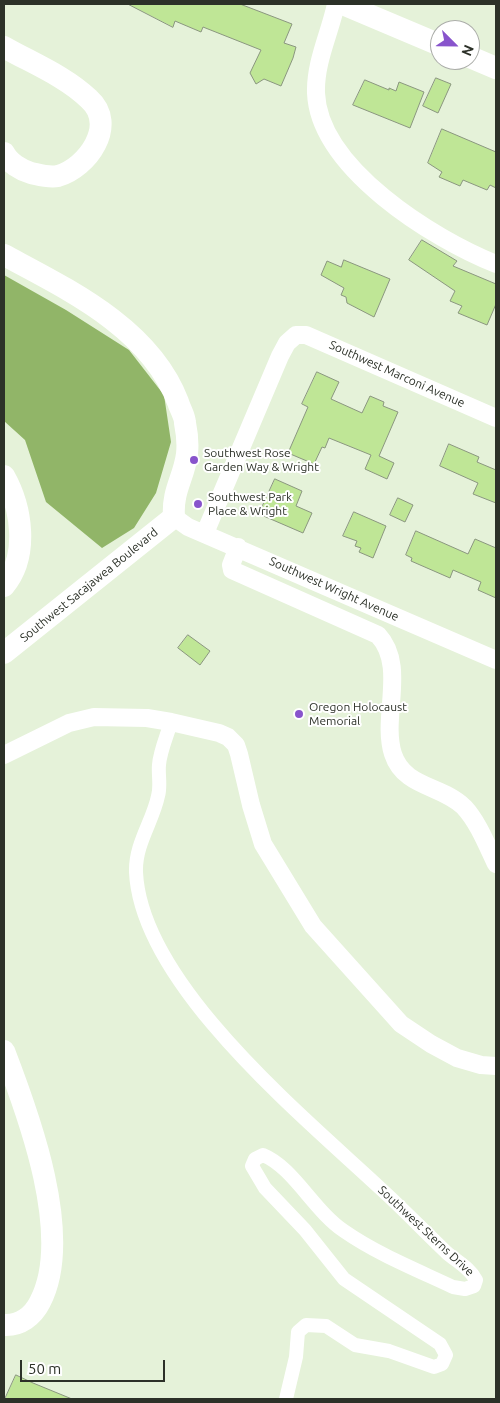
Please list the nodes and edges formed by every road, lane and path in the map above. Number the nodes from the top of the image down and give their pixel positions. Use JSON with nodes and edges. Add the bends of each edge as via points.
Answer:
{"nodes":[{"id":1,"x":336,"y":4,"type":"edge"},
{"id":2,"x":343,"y":4,"type":"edge"},
{"id":3,"x":430,"y":41,"type":"edge"},
{"id":4,"x":4,"y":47,"type":"edge"},
{"id":5,"x":480,"y":61,"type":"edge"},
{"id":6,"x":496,"y":68,"type":"edge"},
{"id":7,"x":4,"y":154,"type":"edge"},
{"id":8,"x":4,"y":254,"type":"edge"},
{"id":9,"x":496,"y":264,"type":"edge"},
{"id":10,"x":496,"y":418,"type":"edge"},
{"id":11,"x":4,"y":476,"type":"edge"},
{"id":12,"x":174,"y":517,"type":"junction"},
{"id":13,"x":205,"y":533,"type":"junction"},
{"id":14,"x":238,"y":547,"type":"junction"},
{"id":15,"x":4,"y":586,"type":"edge"},
{"id":16,"x":4,"y":653,"type":"edge"},
{"id":17,"x":496,"y":660,"type":"edge"},
{"id":18,"x":171,"y":722,"type":"junction"},
{"id":19,"x":4,"y":755,"type":"edge"},
{"id":20,"x":496,"y":864,"type":"edge"},
{"id":21,"x":4,"y":1051,"type":"edge"},
{"id":22,"x":496,"y":1066,"type":"edge"},
{"id":23,"x":4,"y":1325,"type":"edge"},
{"id":24,"x":286,"y":1399,"type":"edge"}],
"edges":[{"from":1,"to":9,"type":"street","via":[[316,79],[318,106],[331,138],[350,165],[378,194],[412,218]]},
{"from":2,"to":3,"type":"street"},
{"from":4,"to":7,"type":"street","via":[[57,76],[91,100],[99,114],[100,131],[85,160],[57,176],[22,170]]},
{"from":5,"to":6,"type":"street"},
{"from":8,"to":12,"type":"street","via":[[75,293],[132,337],[166,375],[185,422],[187,454],[173,500]]},
{"from":10,"to":13,"type":"street","name":"Southwest Marconi Avenue","via":[[306,335],[296,335],[280,356]]},
{"from":11,"to":15,"type":"street","via":[[14,498],[20,541],[15,566]]},
{"from":12,"to":13,"type":"street","name":"Southwest Wright Avenue","via":[[188,528]]},
{"from":12,"to":16,"type":"street","name":"Southwest Sacajawea Boulevard"},
{"from":13,"to":14,"type":"street","name":"Southwest Wright Avenue"},
{"from":14,"to":17,"type":"street","name":"Southwest Wright Avenue"},
{"from":14,"to":20,"type":"street","via":[[232,570],[378,635],[383,641],[389,650],[392,672],[390,733],[393,755],[406,776],[464,807]]},
{"from":18,"to":19,"type":"street","via":[[94,717],[69,723]]},
{"from":18,"to":22,"type":"street","via":[[219,733],[236,745],[251,805],[271,860],[313,926],[375,997],[401,1024],[431,1044],[457,1058]]},
{"from":18,"to":24,"type":"street","name":"Southwest Sterns Drive","via":[[159,764],[159,795],[142,840],[136,869],[138,891],[157,941],[178,979],[271,1089],[471,1271],[476,1280],[474,1286],[465,1289],[453,1287],[344,1232],[321,1213],[281,1166],[263,1156],[255,1159],[252,1166],[256,1176],[306,1230],[344,1279],[440,1344],[446,1356],[442,1364],[434,1367],[389,1351],[355,1345],[326,1326],[306,1325],[298,1332]]},
{"from":21,"to":23,"type":"street","via":[[35,1142],[52,1234],[49,1280],[36,1310],[26,1320]]}]}
